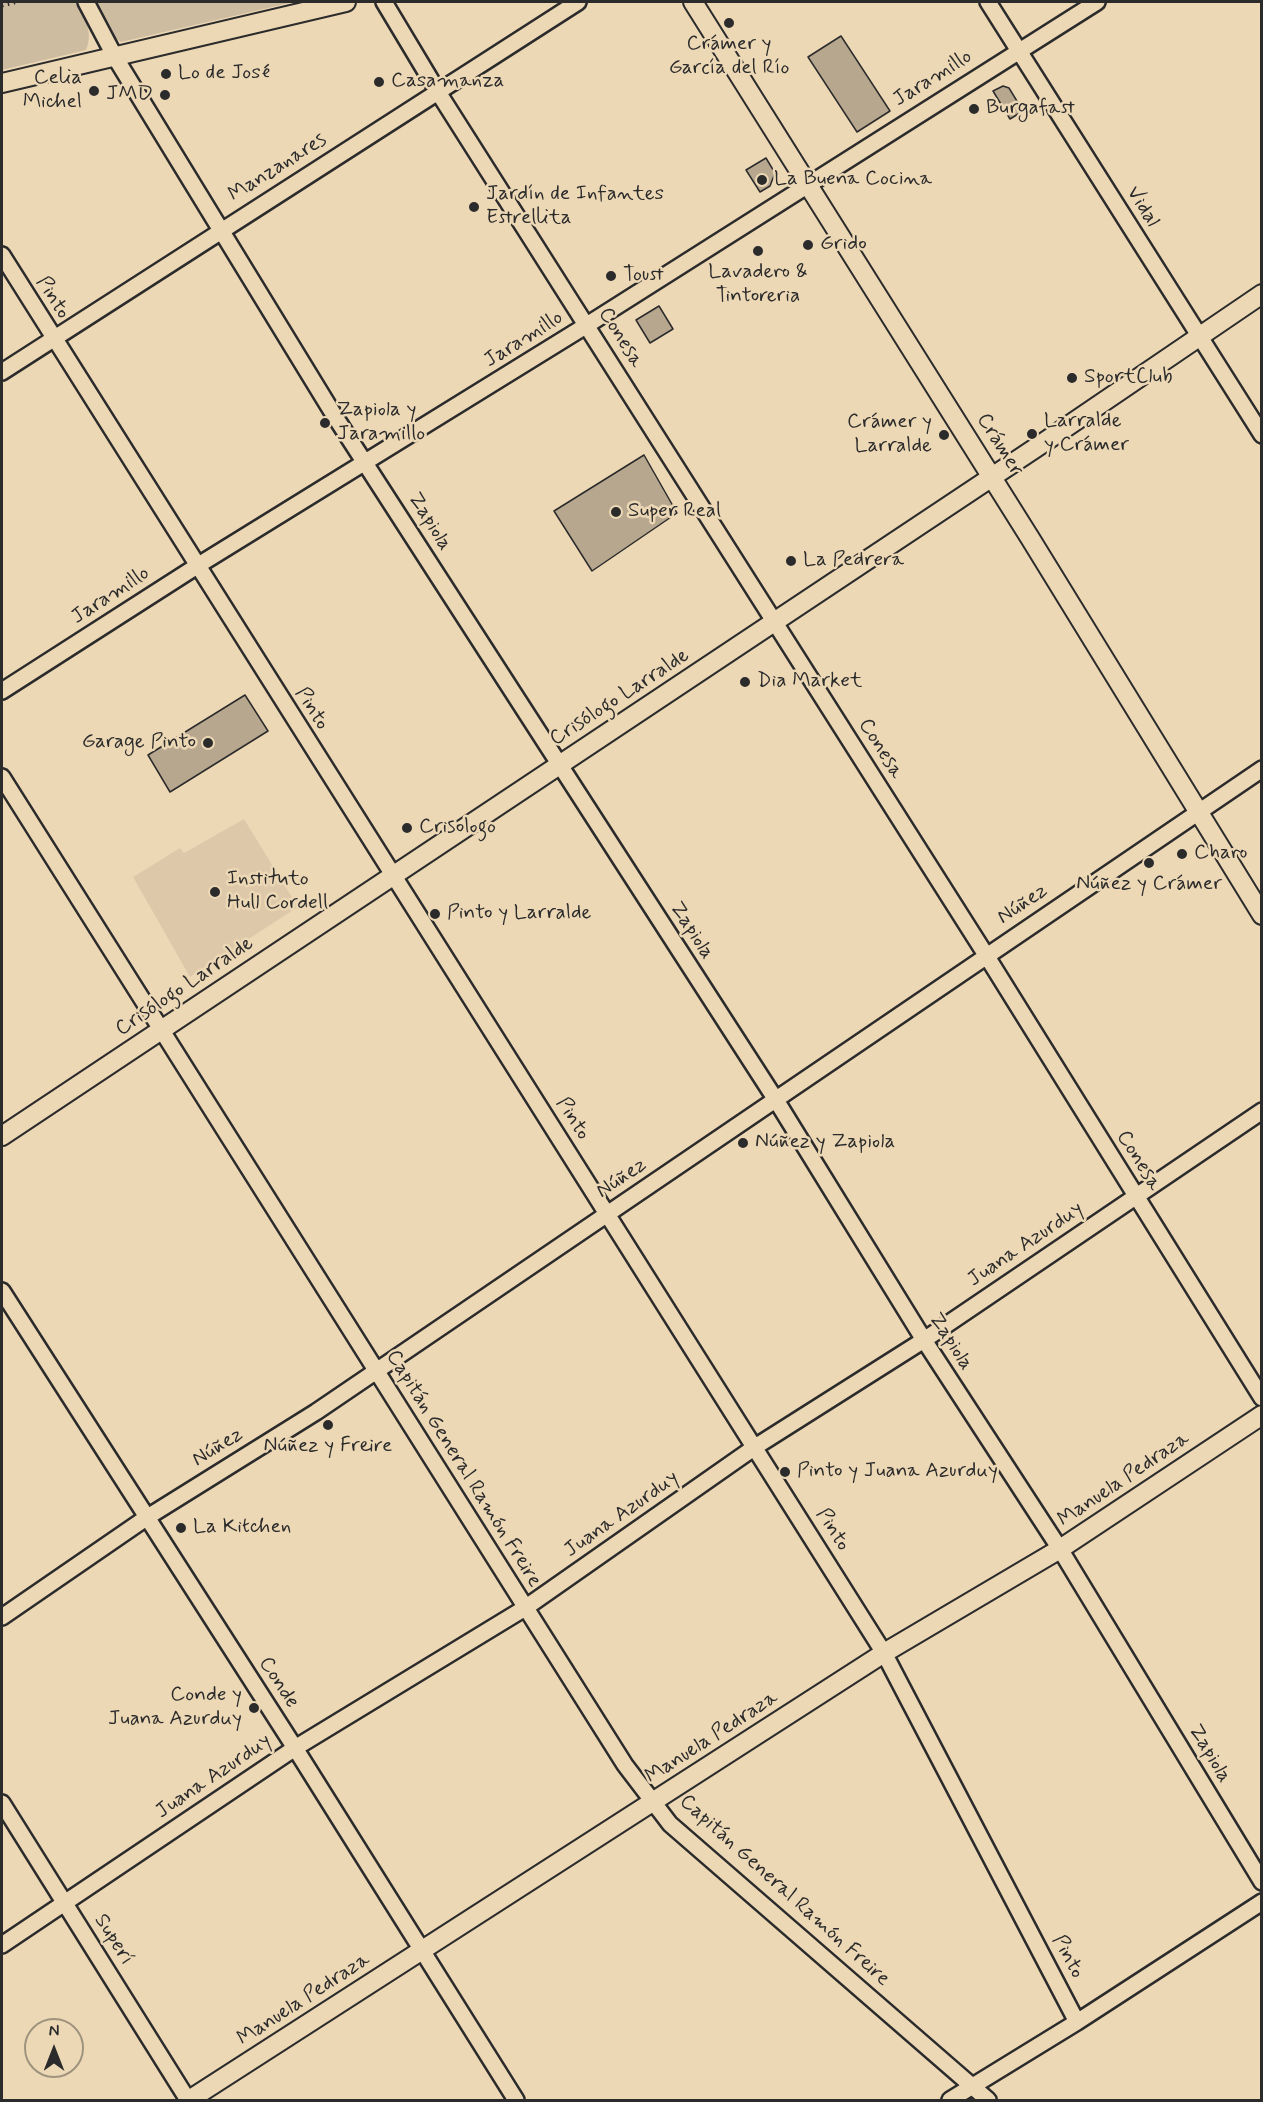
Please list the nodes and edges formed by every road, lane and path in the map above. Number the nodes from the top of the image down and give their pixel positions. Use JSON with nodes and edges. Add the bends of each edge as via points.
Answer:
{"nodes":[{"id":1,"x":18,"y":2,"type":"edge"},
{"id":2,"x":86,"y":2,"type":"edge"},
{"id":3,"x":346,"y":2,"type":"edge"},
{"id":4,"x":384,"y":2,"type":"edge"},
{"id":5,"x":578,"y":2,"type":"edge"},
{"id":6,"x":693,"y":2,"type":"edge"},
{"id":7,"x":988,"y":2,"type":"edge"},
{"id":8,"x":1096,"y":2,"type":"edge"},
{"id":9,"x":2,"y":6,"type":"edge"},
{"id":10,"x":1018,"y":50,"type":"junction"},
{"id":11,"x":115,"y":57,"type":"junction"},
{"id":12,"x":2,"y":83,"type":"edge"},
{"id":13,"x":438,"y":92,"type":"junction"},
{"id":14,"x":808,"y":183,"type":"junction"},
{"id":15,"x":220,"y":230,"type":"junction"},
{"id":16,"x":2,"y":255,"type":"edge"},
{"id":17,"x":1262,"y":294,"type":"edge"},
{"id":18,"x":587,"y":325,"type":"junction"},
{"id":19,"x":1198,"y":336,"type":"junction"},
{"id":20,"x":53,"y":338,"type":"junction"},
{"id":21,"x":2,"y":372,"type":"edge"},
{"id":22,"x":1262,"y":435,"type":"edge"},
{"id":23,"x":366,"y":462,"type":"junction"},
{"id":24,"x":992,"y":477,"type":"junction"},
{"id":25,"x":197,"y":566,"type":"junction"},
{"id":26,"x":775,"y":622,"type":"junction"},
{"id":27,"x":2,"y":691,"type":"edge"},
{"id":28,"x":558,"y":765,"type":"junction"},
{"id":29,"x":1262,"y":769,"type":"edge"},
{"id":30,"x":2,"y":777,"type":"edge"},
{"id":31,"x":1197,"y":813,"type":"junction"},
{"id":32,"x":391,"y":876,"type":"junction"},
{"id":33,"x":1262,"y":915,"type":"edge"},
{"id":34,"x":986,"y":955,"type":"junction"},
{"id":35,"x":161,"y":1030,"type":"junction"},
{"id":36,"x":776,"y":1100,"type":"junction"},
{"id":37,"x":1262,"y":1111,"type":"edge"},
{"id":38,"x":2,"y":1136,"type":"edge"},
{"id":39,"x":1136,"y":1196,"type":"junction"},
{"id":40,"x":606,"y":1215,"type":"junction"},
{"id":41,"x":2,"y":1291,"type":"edge"},
{"id":42,"x":924,"y":1340,"type":"junction"},
{"id":43,"x":377,"y":1370,"type":"junction"},
{"id":44,"x":1262,"y":1398,"type":"edge"},
{"id":45,"x":1262,"y":1415,"type":"edge"},
{"id":46,"x":755,"y":1447,"type":"junction"},
{"id":47,"x":146,"y":1518,"type":"junction"},
{"id":48,"x":1060,"y":1549,"type":"junction"},
{"id":49,"x":525,"y":1608,"type":"junction"},
{"id":50,"x":2,"y":1617,"type":"edge"},
{"id":51,"x":884,"y":1653,"type":"junction"},
{"id":52,"x":295,"y":1748,"type":"junction"},
{"id":53,"x":655,"y":1802,"type":"junction"},
{"id":54,"x":2,"y":1803,"type":"edge"},
{"id":55,"x":1262,"y":1882,"type":"edge"},
{"id":56,"x":64,"y":1902,"type":"junction"},
{"id":57,"x":1262,"y":1902,"type":"edge"},
{"id":58,"x":2,"y":1945,"type":"edge"},
{"id":59,"x":422,"y":1951,"type":"junction"},
{"id":60,"x":1077,"y":2022,"type":"junction"},
{"id":61,"x":972,"y":2086,"type":"junction"},
{"id":62,"x":188,"y":2100,"type":"edge"},
{"id":63,"x":516,"y":2100,"type":"edge"},
{"id":64,"x":950,"y":2100,"type":"edge"},
{"id":65,"x":988,"y":2100,"type":"edge"}],
"edges":[{"from":1,"to":9,"type":"path"},
{"from":2,"to":11,"type":"street","name":"Zapiola"},
{"from":3,"to":11,"type":"street"},
{"from":4,"to":13,"type":"street","name":"Conesa"},
{"from":5,"to":13,"type":"street","name":"Manzanares"},
{"from":6,"to":14,"type":"street","name":"Crámer"},
{"from":7,"to":10,"type":"street","name":"Vidal"},
{"from":8,"to":10,"type":"street","name":"Jaramillo"},
{"from":10,"to":14,"type":"street","name":"Jaramillo"},
{"from":10,"to":19,"type":"street","name":"Vidal"},
{"from":11,"to":12,"type":"street"},
{"from":11,"to":15,"type":"street","name":"Zapiola"},
{"from":13,"to":15,"type":"street","name":"Manzanares"},
{"from":13,"to":18,"type":"street","name":"Conesa"},
{"from":14,"to":18,"type":"street","name":"Jaramillo"},
{"from":14,"to":24,"type":"street","name":"Crámer"},
{"from":15,"to":20,"type":"street","name":"Manzanares"},
{"from":15,"to":23,"type":"street","name":"Zapiola"},
{"from":16,"to":20,"type":"street","name":"Pinto"},
{"from":17,"to":19,"type":"street","name":"Crisólogo Larralde"},
{"from":18,"to":23,"type":"street","name":"Jaramillo"},
{"from":18,"to":26,"type":"street","name":"Conesa"},
{"from":19,"to":22,"type":"street","name":"Vidal"},
{"from":19,"to":24,"type":"street","name":"Crisólogo Larralde"},
{"from":20,"to":21,"type":"street","name":"Manzanares"},
{"from":20,"to":25,"type":"street","name":"Pinto"},
{"from":23,"to":25,"type":"street","name":"Jaramillo"},
{"from":23,"to":28,"type":"street","name":"Zapiola"},
{"from":24,"to":26,"type":"street","name":"Crisólogo Larralde"},
{"from":24,"to":31,"type":"street","name":"Crámer"},
{"from":25,"to":27,"type":"street","name":"Jaramillo"},
{"from":25,"to":32,"type":"street","name":"Pinto"},
{"from":26,"to":28,"type":"street","name":"Crisólogo Larralde"},
{"from":26,"to":34,"type":"street","name":"Conesa"},
{"from":28,"to":32,"type":"street","name":"Crisólogo Larralde"},
{"from":28,"to":36,"type":"street","name":"Zapiola"},
{"from":29,"to":31,"type":"street","name":"Núñez"},
{"from":30,"to":35,"type":"street","name":"Capitán General Ramón Freire"},
{"from":31,"to":33,"type":"street","name":"Crámer"},
{"from":31,"to":34,"type":"street","name":"Núñez"},
{"from":32,"to":35,"type":"street","name":"Crisólogo Larralde"},
{"from":32,"to":40,"type":"street","name":"Pinto","via":[[433,936]]},
{"from":34,"to":36,"type":"street","name":"Núñez"},
{"from":34,"to":39,"type":"street","name":"Conesa"},
{"from":35,"to":38,"type":"street","name":"Crisólogo Larralde"},
{"from":35,"to":43,"type":"street","name":"Capitán General Ramón Freire"},
{"from":36,"to":40,"type":"street","name":"Núñez"},
{"from":36,"to":42,"type":"street","name":"Zapiola"},
{"from":37,"to":39,"type":"street","name":"Juana Azurduy"},
{"from":39,"to":42,"type":"street","name":"Juana Azurduy"},
{"from":39,"to":44,"type":"street","name":"Conesa"},
{"from":40,"to":43,"type":"street","name":"Núñez"},
{"from":40,"to":46,"type":"street","name":"Pinto"},
{"from":41,"to":47,"type":"street","name":"Conde"},
{"from":42,"to":46,"type":"street","name":"Juana Azurduy"},
{"from":42,"to":48,"type":"street","name":"Zapiola"},
{"from":43,"to":47,"type":"street","name":"Núñez"},
{"from":43,"to":49,"type":"street","name":"Capitán General Ramón Freire"},
{"from":45,"to":48,"type":"street","name":"Manuela Pedraza"},
{"from":46,"to":49,"type":"street","name":"Juana Azurduy"},
{"from":46,"to":51,"type":"street","name":"Pinto"},
{"from":47,"to":50,"type":"street","name":"Núñez"},
{"from":47,"to":52,"type":"street","name":"Conde"},
{"from":48,"to":51,"type":"street","name":"Manuela Pedraza"},
{"from":48,"to":55,"type":"street","name":"Zapiola"},
{"from":49,"to":52,"type":"street","name":"Juana Azurduy"},
{"from":49,"to":53,"type":"street","name":"Capitán General Ramón Freire","via":[[620,1757]]},
{"from":51,"to":53,"type":"street","name":"Manuela Pedraza"},
{"from":51,"to":60,"type":"street","name":"Pinto"},
{"from":52,"to":56,"type":"street","name":"Juana Azurduy"},
{"from":52,"to":59,"type":"street","name":"Conde"},
{"from":53,"to":59,"type":"street","name":"Manuela Pedraza"},
{"from":53,"to":61,"type":"street","name":"Capitán General Ramón Freire","via":[[670,1824]]},
{"from":54,"to":56,"type":"street","name":"Superí"},
{"from":56,"to":58,"type":"street","name":"Juana Azurduy"},
{"from":56,"to":62,"type":"street","name":"Superí"},
{"from":57,"to":60,"type":"street"},
{"from":59,"to":62,"type":"street","name":"Manuela Pedraza"},
{"from":59,"to":63,"type":"street","name":"Conde"},
{"from":60,"to":61,"type":"street"},
{"from":61,"to":64,"type":"street"},
{"from":61,"to":65,"type":"street","name":"Capitán General Ramón Freire"}]}
